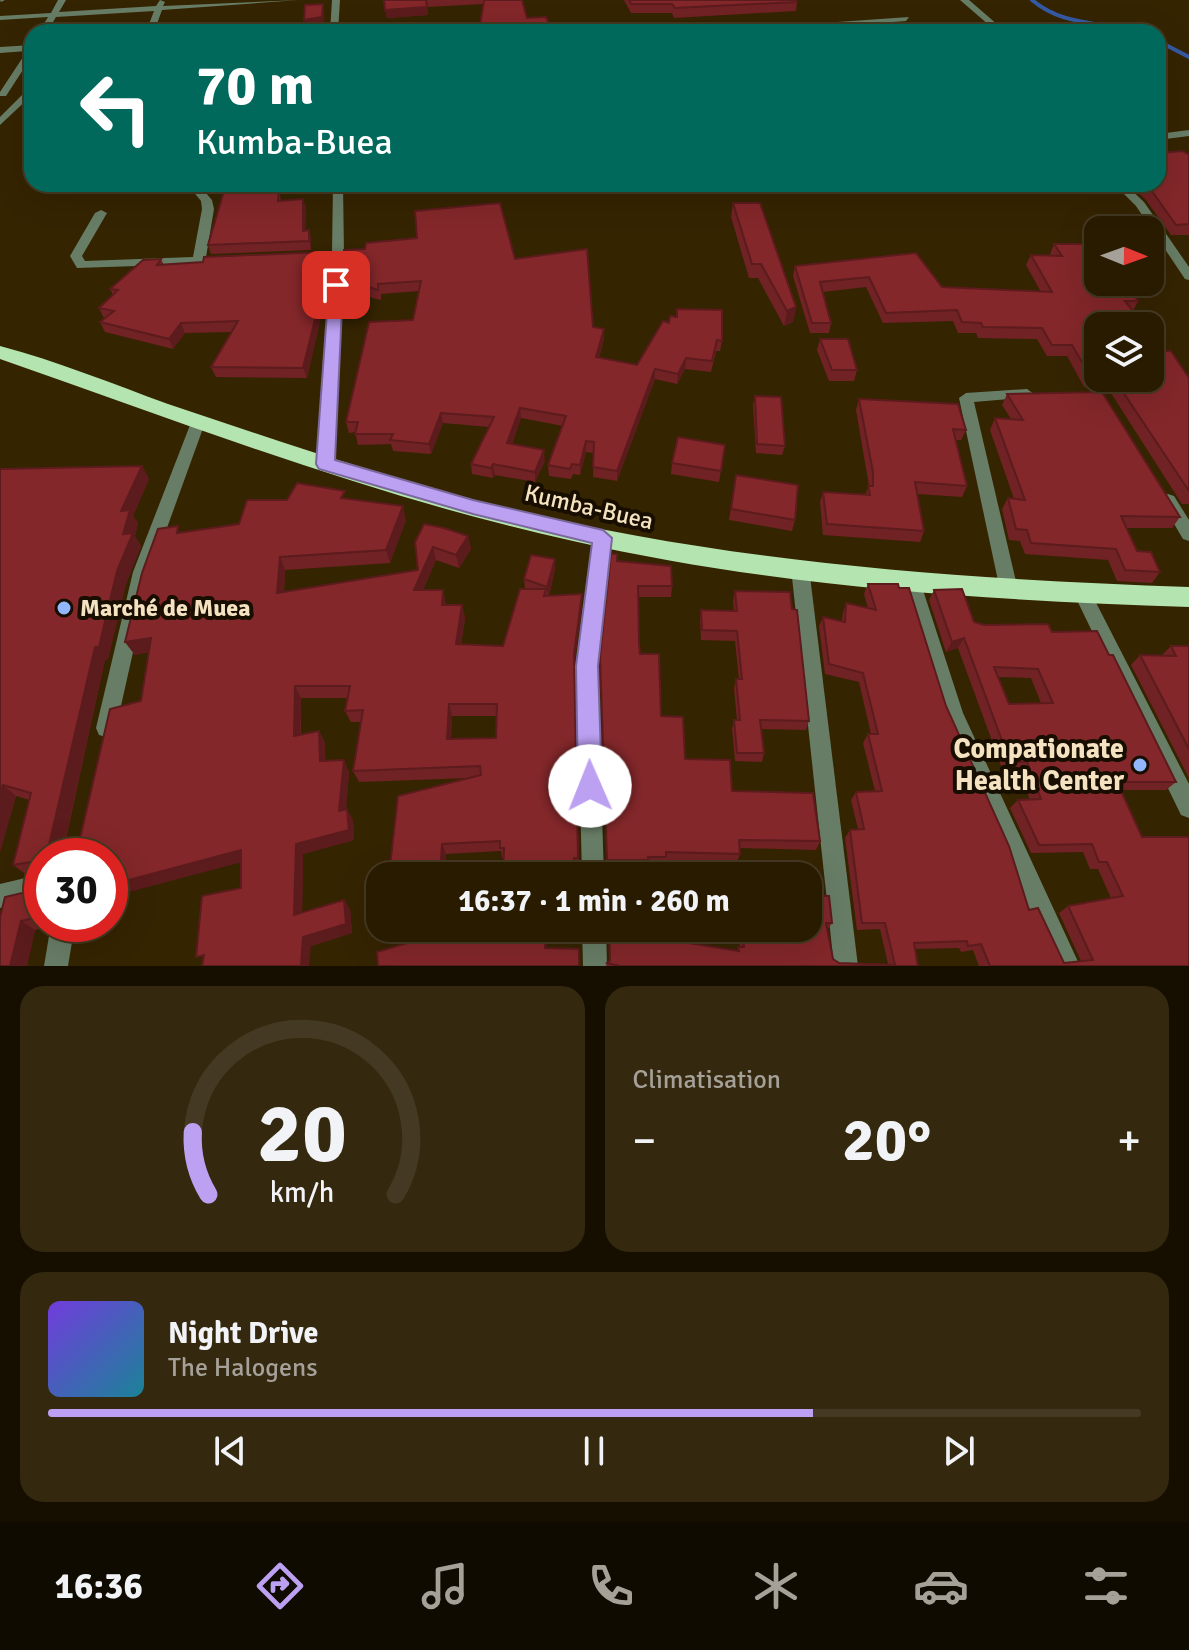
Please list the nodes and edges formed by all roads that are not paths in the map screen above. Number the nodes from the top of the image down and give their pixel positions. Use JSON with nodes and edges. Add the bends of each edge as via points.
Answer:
{"nodes":[{"id":1,"x":62,"y":0,"type":"edge"},
{"id":2,"x":295,"y":0,"type":"edge"},
{"id":3,"x":336,"y":0,"type":"edge"},
{"id":4,"x":964,"y":0,"type":"edge"},
{"id":5,"x":161,"y":4,"type":"edge"},
{"id":6,"x":54,"y":14,"type":"junction"},
{"id":7,"x":0,"y":18,"type":"edge"},
{"id":8,"x":906,"y":19,"type":"dead end"},
{"id":9,"x":48,"y":24,"type":"edge"},
{"id":10,"x":153,"y":24,"type":"edge"},
{"id":11,"x":334,"y":24,"type":"edge"},
{"id":12,"x":836,"y":24,"type":"edge"},
{"id":13,"x":992,"y":24,"type":"edge"},
{"id":14,"x":24,"y":48,"type":"edge"},
{"id":15,"x":0,"y":50,"type":"edge"},
{"id":16,"x":24,"y":60,"type":"edge"},
{"id":17,"x":24,"y":92,"type":"edge"},
{"id":18,"x":1,"y":94,"type":"edge"},
{"id":19,"x":24,"y":99,"type":"edge"},
{"id":20,"x":0,"y":122,"type":"edge"},
{"id":21,"x":1189,"y":133,"type":"edge"},
{"id":22,"x":1166,"y":136,"type":"edge"},
{"id":23,"x":199,"y":192,"type":"edge"},
{"id":24,"x":338,"y":192,"type":"edge"},
{"id":25,"x":1127,"y":192,"type":"edge"},
{"id":26,"x":101,"y":213,"type":"dead end"},
{"id":27,"x":338,"y":255,"type":"junction"},
{"id":28,"x":292,"y":257,"type":"edge"},
{"id":29,"x":230,"y":259,"type":"edge"},
{"id":30,"x":199,"y":260,"type":"junction"},
{"id":31,"x":1189,"y":276,"type":"edge"},
{"id":32,"x":0,"y":352,"type":"edge"},
{"id":33,"x":1048,"y":393,"type":"edge"},
{"id":34,"x":199,"y":420,"type":"junction"},
{"id":35,"x":325,"y":464,"type":"junction"},
{"id":36,"x":1157,"y":484,"type":"edge"},
{"id":37,"x":1189,"y":534,"type":"edge"},
{"id":38,"x":603,"y":538,"type":"junction"},
{"id":39,"x":800,"y":568,"type":"junction"},
{"id":40,"x":912,"y":584,"type":"junction"},
{"id":41,"x":1009,"y":590,"type":"junction"},
{"id":42,"x":1083,"y":594,"type":"junction"},
{"id":43,"x":1189,"y":597,"type":"edge"},
{"id":44,"x":100,"y":751,"type":"edge"},
{"id":45,"x":1189,"y":807,"type":"edge"},
{"id":46,"x":593,"y":862,"type":"edge"},
{"id":47,"x":24,"y":890,"type":"edge"},
{"id":48,"x":0,"y":896,"type":"edge"},
{"id":49,"x":60,"y":942,"type":"edge"},
{"id":50,"x":594,"y":942,"type":"edge"},
{"id":51,"x":56,"y":966,"type":"edge"},
{"id":52,"x":595,"y":966,"type":"edge"},
{"id":53,"x":846,"y":966,"type":"edge"},
{"id":54,"x":1068,"y":966,"type":"edge"}],
"edges":[{"from":1,"to":6,"type":"street"},
{"from":2,"to":5,"type":"street"},
{"from":3,"to":11,"type":"street"},
{"from":4,"to":13,"type":"street"},
{"from":5,"to":6,"type":"street"},
{"from":5,"to":10,"type":"street"},
{"from":6,"to":7,"type":"street"},
{"from":6,"to":9,"type":"street"},
{"from":8,"to":12,"type":"street"},
{"from":14,"to":15,"type":"street"},
{"from":16,"to":18,"type":"street"},
{"from":17,"to":18,"type":"street"},
{"from":19,"to":20,"type":"street"},
{"from":21,"to":22,"type":"street"},
{"from":23,"to":30,"type":"street","via":[[208,209]]},
{"from":24,"to":27,"type":"street"},
{"from":25,"to":31,"type":"street"},
{"from":26,"to":30,"type":"street","via":[[76,256],[81,265]]},
{"from":27,"to":28,"type":"street"},
{"from":27,"to":35,"type":"street"},
{"from":29,"to":30,"type":"street"},
{"from":32,"to":34,"type":"highway","name":"Kumba-Buea"},
{"from":33,"to":41,"type":"street","via":[[966,398]]},
{"from":34,"to":35,"type":"highway","name":"Kumba-Buea"},
{"from":34,"to":44,"type":"street","via":[[142,572]]},
{"from":35,"to":38,"type":"highway","name":"Kumba-Buea"},
{"from":36,"to":37,"type":"street"},
{"from":38,"to":39,"type":"highway","name":"Kumba-Buea"},
{"from":38,"to":46,"type":"street","via":[[587,666]]},
{"from":39,"to":40,"type":"highway","name":"Kumba-Buea"},
{"from":39,"to":53,"type":"street"},
{"from":40,"to":41,"type":"highway","name":"Kumba-Buea"},
{"from":40,"to":54,"type":"street","via":[[953,714]]},
{"from":41,"to":42,"type":"highway","name":"Kumba-Buea"},
{"from":42,"to":43,"type":"highway","name":"Kumba-Buea"},
{"from":42,"to":45,"type":"street"},
{"from":47,"to":48,"type":"street"},
{"from":49,"to":51,"type":"street"},
{"from":50,"to":52,"type":"street"}]}
